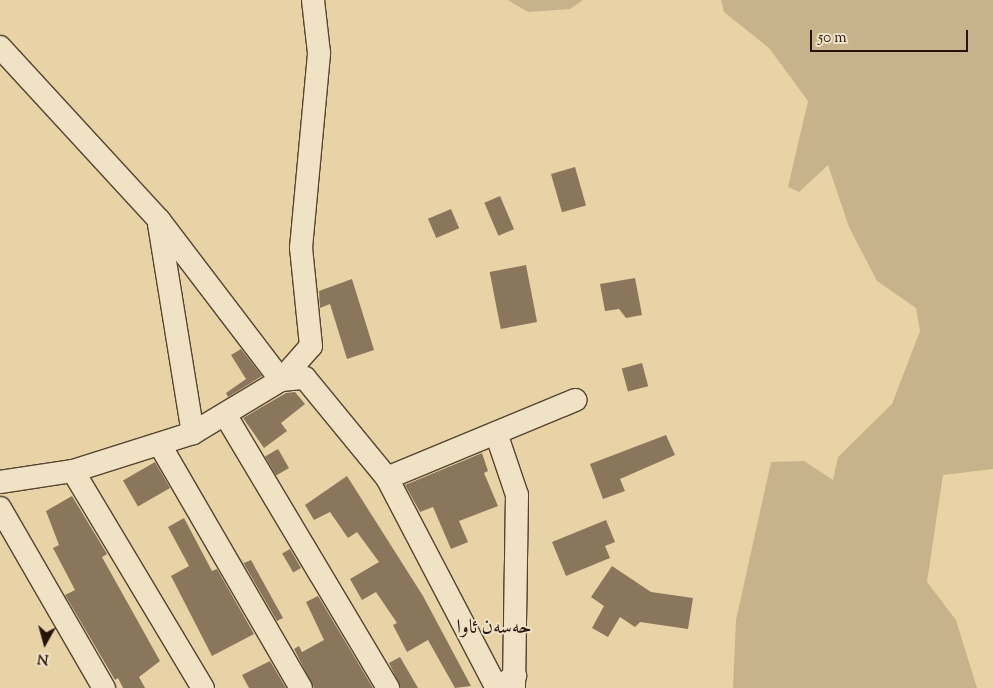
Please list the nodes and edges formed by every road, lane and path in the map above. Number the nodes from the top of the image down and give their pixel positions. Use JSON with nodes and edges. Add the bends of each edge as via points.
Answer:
{"nodes":[{"id":1,"x":313,"y":0,"type":"edge"},
{"id":2,"x":0,"y":47,"type":"edge"},
{"id":3,"x":158,"y":220,"type":"junction"},
{"id":4,"x":281,"y":380,"type":"junction"},
{"id":5,"x":575,"y":400,"type":"dead end"},
{"id":6,"x":226,"y":416,"type":"junction"},
{"id":7,"x":193,"y":433,"type":"junction"},
{"id":8,"x":496,"y":433,"type":"junction"},
{"id":9,"x":160,"y":445,"type":"junction"},
{"id":10,"x":73,"y":471,"type":"junction"},
{"id":11,"x":388,"y":478,"type":"junction"},
{"id":12,"x":0,"y":482,"type":"edge"},
{"id":13,"x":0,"y":508,"type":"edge"},
{"id":14,"x":515,"y":682,"type":"edge"},
{"id":15,"x":98,"y":686,"type":"edge"},
{"id":16,"x":203,"y":688,"type":"edge"},
{"id":17,"x":300,"y":688,"type":"edge"},
{"id":18,"x":388,"y":688,"type":"edge"}],
"edges":[{"from":1,"to":4,"type":"street","via":[[319,53],[301,248],[311,346]]},
{"from":2,"to":3,"type":"street"},
{"from":3,"to":4,"type":"street"},
{"from":3,"to":7,"type":"street"},
{"from":4,"to":6,"type":"street"},
{"from":4,"to":11,"type":"street","via":[[305,378]]},
{"from":5,"to":8,"type":"street"},
{"from":6,"to":7,"type":"street"},
{"from":6,"to":18,"type":"street"},
{"from":7,"to":9,"type":"street"},
{"from":8,"to":11,"type":"street"},
{"from":8,"to":14,"type":"street","via":[[516,495]]},
{"from":9,"to":10,"type":"street"},
{"from":9,"to":17,"type":"street"},
{"from":10,"to":12,"type":"street"},
{"from":10,"to":16,"type":"street"},
{"from":11,"to":14,"type":"street","via":[[497,688]]},
{"from":13,"to":15,"type":"street"}]}
